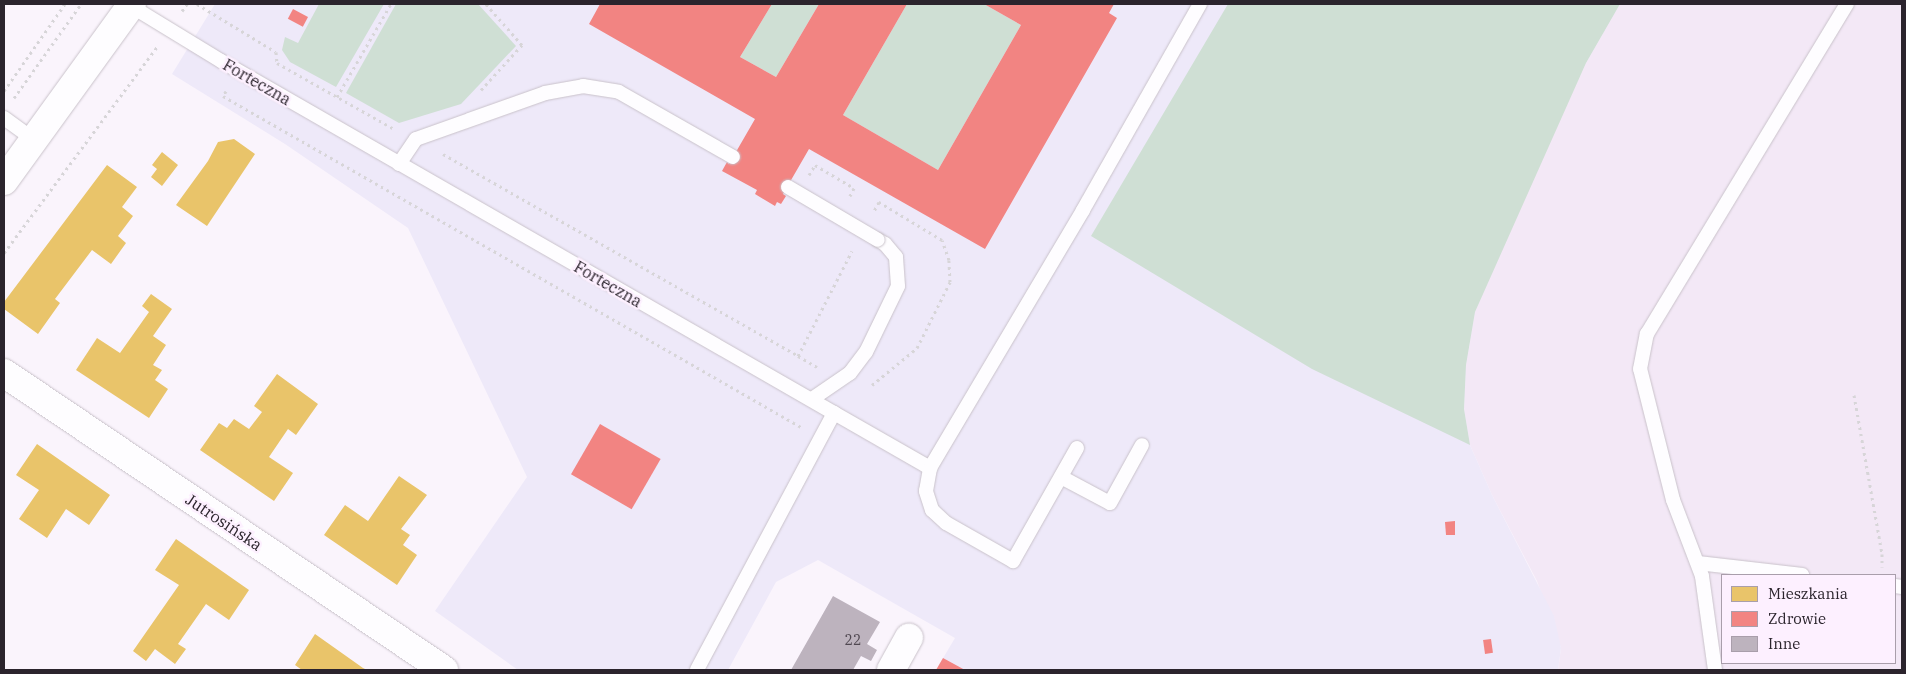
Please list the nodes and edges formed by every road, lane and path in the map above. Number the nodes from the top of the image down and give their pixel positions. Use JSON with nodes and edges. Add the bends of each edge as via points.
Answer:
{"nodes":[{"id":1,"x":65,"y":4,"type":"edge"},
{"id":2,"x":81,"y":4,"type":"edge"},
{"id":3,"x":187,"y":4,"type":"edge"},
{"id":4,"x":197,"y":4,"type":"edge"},
{"id":5,"x":391,"y":4,"type":"edge"},
{"id":6,"x":486,"y":4,"type":"edge"},
{"id":7,"x":1200,"y":4,"type":"edge"},
{"id":8,"x":1847,"y":4,"type":"edge"},
{"id":9,"x":132,"y":5,"type":"edge"},
{"id":10,"x":170,"y":30,"type":"junction"},
{"id":11,"x":237,"y":70,"type":"junction"},
{"id":12,"x":4,"y":92,"type":"edge"},
{"id":13,"x":477,"y":94,"type":"dead end"},
{"id":14,"x":337,"y":97,"type":"junction"},
{"id":15,"x":6,"y":112,"type":"edge"},
{"id":16,"x":404,"y":126,"type":"dead end"},
{"id":17,"x":395,"y":129,"type":"junction"},
{"id":18,"x":33,"y":139,"type":"junction"},
{"id":19,"x":416,"y":139,"type":"junction"},
{"id":20,"x":733,"y":157,"type":"dead end"},
{"id":21,"x":399,"y":164,"type":"junction"},
{"id":22,"x":815,"y":165,"type":"dead end"},
{"id":23,"x":4,"y":181,"type":"edge"},
{"id":24,"x":788,"y":187,"type":"dead end"},
{"id":25,"x":847,"y":201,"type":"dead end"},
{"id":26,"x":4,"y":253,"type":"edge"},
{"id":27,"x":850,"y":253,"type":"dead end"},
{"id":28,"x":4,"y":373,"type":"edge"},
{"id":29,"x":1854,"y":395,"type":"dead end"},
{"id":30,"x":812,"y":399,"type":"junction"},
{"id":31,"x":834,"y":413,"type":"junction"},
{"id":32,"x":821,"y":438,"type":"junction"},
{"id":33,"x":1142,"y":445,"type":"dead end"},
{"id":34,"x":1077,"y":448,"type":"dead end"},
{"id":35,"x":930,"y":468,"type":"junction"},
{"id":36,"x":1061,"y":476,"type":"junction"},
{"id":37,"x":1698,"y":563,"type":"junction"},
{"id":38,"x":1793,"y":574,"type":"edge"},
{"id":39,"x":1882,"y":574,"type":"edge"},
{"id":40,"x":909,"y":638,"type":"dead end"},
{"id":41,"x":444,"y":670,"type":"edge"},
{"id":42,"x":697,"y":670,"type":"edge"},
{"id":43,"x":891,"y":670,"type":"edge"},
{"id":44,"x":1715,"y":670,"type":"edge"}],
"edges":[{"from":1,"to":12,"type":"path"},
{"from":2,"to":15,"type":"path"},
{"from":3,"to":10,"type":"path"},
{"from":4,"to":14,"type":"path","via":[[276,52],[277,63]]},
{"from":5,"to":14,"type":"path"},
{"from":6,"to":13,"type":"path","via":[[522,45]]},
{"from":7,"to":35,"type":"lane"},
{"from":8,"to":37,"type":"lane","via":[[1647,334],[1640,369],[1673,500]]},
{"from":9,"to":10,"type":"lane","name":"Forteczna"},
{"from":9,"to":18,"type":"street"},
{"from":10,"to":11,"type":"lane","name":"Forteczna"},
{"from":10,"to":26,"type":"path"},
{"from":11,"to":21,"type":"lane","name":"Forteczna"},
{"from":11,"to":32,"type":"path","via":[[223,96]]},
{"from":14,"to":17,"type":"path"},
{"from":15,"to":18,"type":"lane"},
{"from":16,"to":17,"type":"path"},
{"from":17,"to":19,"type":"path"},
{"from":18,"to":23,"type":"street"},
{"from":19,"to":20,"type":"lane","via":[[568,87],[597,87],[619,92]]},
{"from":19,"to":21,"type":"lane"},
{"from":19,"to":27,"type":"path","via":[[798,356]]},
{"from":21,"to":30,"type":"lane","name":"Forteczna"},
{"from":22,"to":25,"type":"path","via":[[854,188]]},
{"from":24,"to":30,"type":"lane","bridge":true,"via":[[885,244],[896,257],[898,270],[898,286],[866,352],[850,373]]},
{"from":28,"to":41,"type":"street","name":"Jutrosińska"},
{"from":29,"to":39,"type":"path","via":[[1882,554]]},
{"from":30,"to":31,"type":"lane","name":"Forteczna"},
{"from":31,"to":32,"type":"lane"},
{"from":31,"to":35,"type":"lane","name":"Forteczna"},
{"from":32,"to":42,"type":"lane"},
{"from":33,"to":36,"type":"lane","via":[[1110,503]]},
{"from":34,"to":36,"type":"lane"},
{"from":35,"to":36,"type":"lane","via":[[926,491],[932,510],[946,523],[1013,561]]},
{"from":37,"to":38,"type":"lane"},
{"from":37,"to":44,"type":"lane"},
{"from":40,"to":43,"type":"street"}]}
